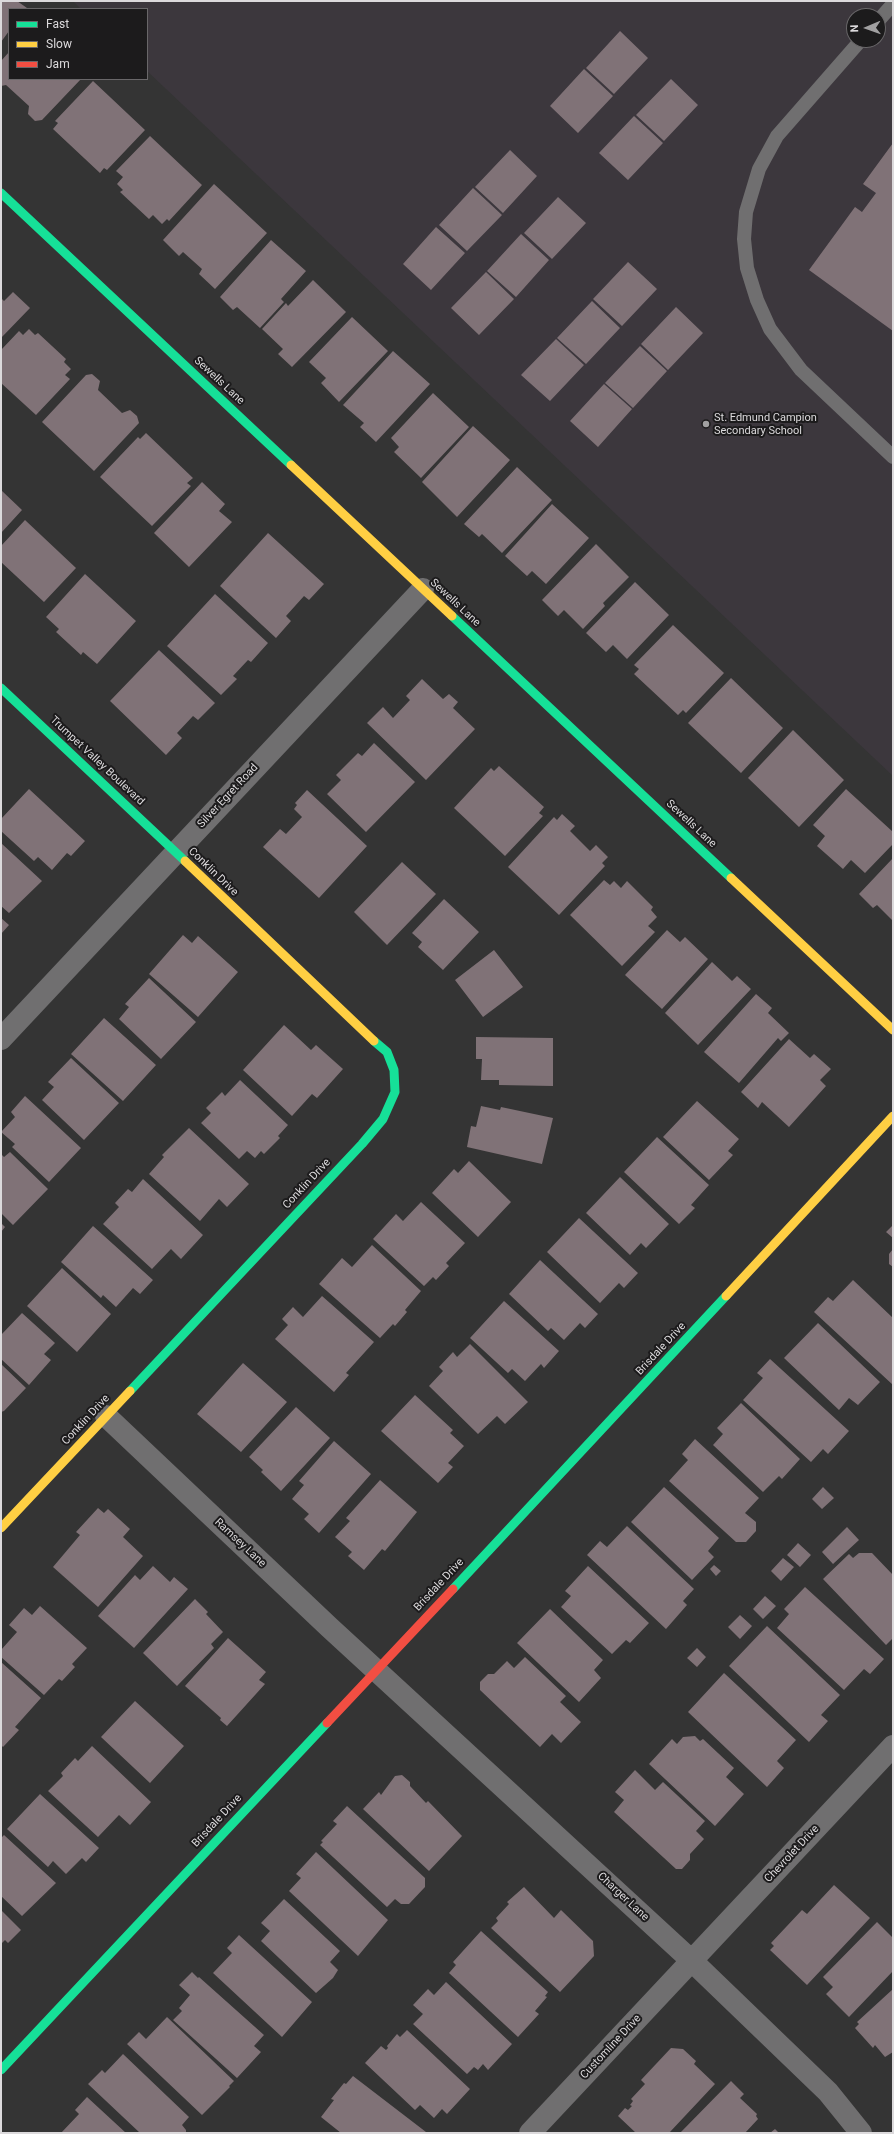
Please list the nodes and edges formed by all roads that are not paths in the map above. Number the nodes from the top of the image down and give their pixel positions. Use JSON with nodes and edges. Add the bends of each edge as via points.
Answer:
{"nodes":[{"id":1,"x":893,"y":4,"type":"edge"},
{"id":2,"x":886,"y":12,"type":"edge"},
{"id":3,"x":854,"y":48,"type":"edge"},
{"id":4,"x":1,"y":192,"type":"edge"},
{"id":5,"x":893,"y":457,"type":"edge"},
{"id":6,"x":423,"y":589,"type":"junction"},
{"id":7,"x":1,"y":688,"type":"edge"},
{"id":8,"x":176,"y":853,"type":"junction"},
{"id":9,"x":893,"y":1030,"type":"edge"},
{"id":10,"x":1,"y":1039,"type":"edge"},
{"id":11,"x":893,"y":1116,"type":"edge"},
{"id":12,"x":106,"y":1416,"type":"junction"},
{"id":13,"x":1,"y":1528,"type":"edge"},
{"id":14,"x":376,"y":1669,"type":"junction"},
{"id":15,"x":893,"y":1746,"type":"edge"},
{"id":16,"x":692,"y":1962,"type":"junction"},
{"id":17,"x":1,"y":2070,"type":"edge"},
{"id":18,"x":530,"y":2133,"type":"edge"},
{"id":19,"x":861,"y":2133,"type":"edge"}],
"edges":[{"from":1,"to":2,"type":"lane"},
{"from":3,"to":5,"type":"lane","via":[[777,136],[759,169],[746,212],[744,239],[747,268],[770,329],[801,370]]},
{"from":4,"to":6,"type":"street","name":"Sewells Lane"},
{"from":6,"to":8,"type":"street","name":"Silver Egret Road"},
{"from":6,"to":9,"type":"street","name":"Sewells Lane"},
{"from":7,"to":8,"type":"street","name":"Trumpet Valley Boulevard"},
{"from":8,"to":10,"type":"street","name":"Silver Egret Road"},
{"from":8,"to":12,"type":"street","name":"Conklin Drive","via":[[387,1052],[394,1070],[395,1092],[383,1118],[362,1144]]},
{"from":11,"to":14,"type":"street","name":"Brisdale Drive","via":[[608,1424]]},
{"from":12,"to":13,"type":"street","name":"Conklin Drive"},
{"from":12,"to":14,"type":"street","name":"Ramsey Lane"},
{"from":14,"to":16,"type":"street","name":"Charger Lane"},
{"from":14,"to":17,"type":"street","name":"Brisdale Drive"},
{"from":15,"to":16,"type":"street","name":"Chevrolet Drive"},
{"from":16,"to":18,"type":"street","name":"Customline Drive"},
{"from":16,"to":19,"type":"street","name":"Charger Lane","via":[[828,2092]]}]}
